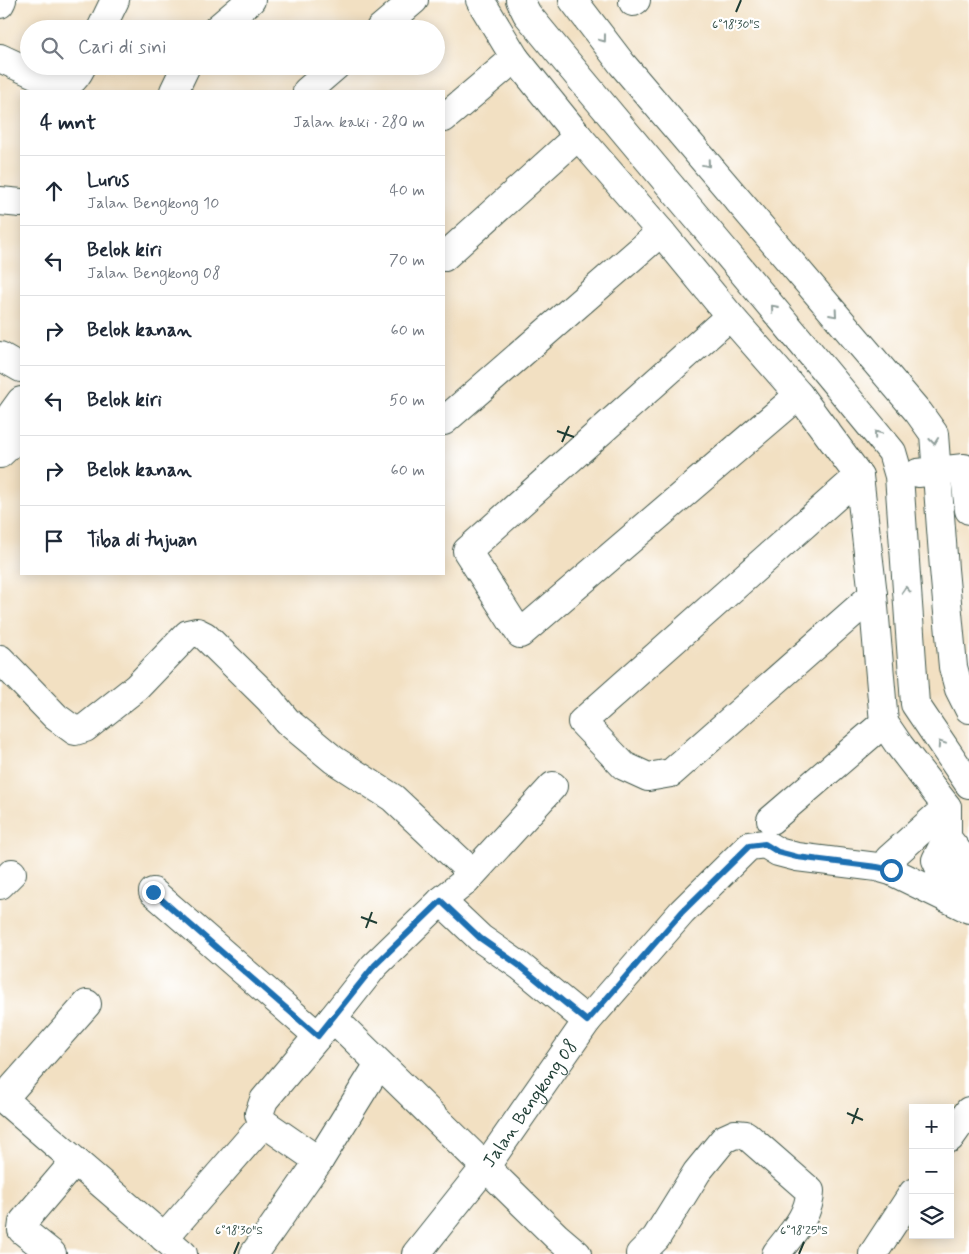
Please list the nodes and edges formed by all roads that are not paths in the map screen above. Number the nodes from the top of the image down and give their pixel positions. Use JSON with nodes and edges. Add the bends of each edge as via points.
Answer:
{"nodes":[{"id":1,"x":2,"y":0,"type":"edge"},
{"id":2,"x":115,"y":0,"type":"edge"},
{"id":3,"x":251,"y":0,"type":"edge"},
{"id":4,"x":414,"y":0,"type":"edge"},
{"id":5,"x":480,"y":0,"type":"edge"},
{"id":6,"x":520,"y":0,"type":"edge"},
{"id":7,"x":573,"y":0,"type":"edge"},
{"id":8,"x":0,"y":4,"type":"edge"},
{"id":9,"x":105,"y":20,"type":"edge"},
{"id":10,"x":227,"y":20,"type":"edge"},
{"id":11,"x":391,"y":20,"type":"edge"},
{"id":12,"x":0,"y":58,"type":"edge"},
{"id":13,"x":515,"y":58,"type":"junction"},
{"id":14,"x":20,"y":67,"type":"edge"},
{"id":15,"x":37,"y":75,"type":"edge"},
{"id":16,"x":78,"y":75,"type":"edge"},
{"id":17,"x":182,"y":75,"type":"edge"},
{"id":18,"x":326,"y":75,"type":"edge"},
{"id":19,"x":174,"y":90,"type":"edge"},
{"id":20,"x":308,"y":90,"type":"edge"},
{"id":21,"x":445,"y":117,"type":"edge"},
{"id":22,"x":578,"y":136,"type":"junction"},
{"id":23,"x":648,"y":161,"type":"junction"},
{"id":24,"x":620,"y":184,"type":"junction"},
{"id":25,"x":0,"y":201,"type":"edge"},
{"id":26,"x":20,"y":203,"type":"edge"},
{"id":27,"x":662,"y":232,"type":"junction"},
{"id":28,"x":445,"y":256,"type":"edge"},
{"id":29,"x":730,"y":316,"type":"junction"},
{"id":30,"x":0,"y":356,"type":"edge"},
{"id":31,"x":20,"y":367,"type":"edge"},
{"id":32,"x":799,"y":395,"type":"junction"},
{"id":33,"x":20,"y":402,"type":"edge"},
{"id":34,"x":445,"y":420,"type":"edge"},
{"id":35,"x":0,"y":430,"type":"edge"},
{"id":36,"x":20,"y":435,"type":"edge"},
{"id":37,"x":0,"y":454,"type":"edge"},
{"id":38,"x":936,"y":470,"type":"junction"},
{"id":39,"x":859,"y":476,"type":"junction"},
{"id":40,"x":899,"y":476,"type":"junction"},
{"id":41,"x":969,"y":510,"type":"edge"},
{"id":42,"x":873,"y":594,"type":"junction"},
{"id":43,"x":0,"y":659,"type":"edge"},
{"id":44,"x":969,"y":709,"type":"edge"},
{"id":45,"x":884,"y":723,"type":"junction"},
{"id":46,"x":969,"y":784,"type":"edge"},
{"id":47,"x":553,"y":786,"type":"dead end"},
{"id":48,"x":947,"y":807,"type":"junction"},
{"id":49,"x":771,"y":820,"type":"dead end"},
{"id":50,"x":947,"y":838,"type":"junction"},
{"id":51,"x":889,"y":859,"type":"dead end"},
{"id":52,"x":969,"y":866,"type":"edge"},
{"id":53,"x":466,"y":881,"type":"junction"},
{"id":54,"x":153,"y":892,"type":"dead end"},
{"id":55,"x":969,"y":892,"type":"edge"},
{"id":56,"x":441,"y":901,"type":"junction"},
{"id":57,"x":969,"y":909,"type":"edge"},
{"id":58,"x":87,"y":1004,"type":"dead end"},
{"id":59,"x":587,"y":1021,"type":"junction"},
{"id":60,"x":325,"y":1027,"type":"junction"},
{"id":61,"x":379,"y":1064,"type":"junction"},
{"id":62,"x":1,"y":1098,"type":"edge"},
{"id":63,"x":969,"y":1111,"type":"edge"},
{"id":64,"x":264,"y":1123,"type":"junction"},
{"id":65,"x":954,"y":1132,"type":"edge"},
{"id":66,"x":74,"y":1161,"type":"junction"},
{"id":67,"x":319,"y":1161,"type":"junction"},
{"id":68,"x":486,"y":1166,"type":"junction"},
{"id":69,"x":912,"y":1194,"type":"edge"},
{"id":70,"x":174,"y":1246,"type":"edge"},
{"id":71,"x":52,"y":1254,"type":"edge"},
{"id":72,"x":254,"y":1254,"type":"edge"},
{"id":73,"x":416,"y":1254,"type":"edge"},
{"id":74,"x":577,"y":1254,"type":"edge"},
{"id":75,"x":640,"y":1254,"type":"edge"},
{"id":76,"x":776,"y":1254,"type":"edge"},
{"id":77,"x":873,"y":1254,"type":"edge"}],
"edges":[{"from":1,"to":8,"type":"street"},
{"from":2,"to":9,"type":"street"},
{"from":3,"to":10,"type":"street"},
{"from":4,"to":11,"type":"street"},
{"from":5,"to":13,"type":"street"},
{"from":6,"to":23,"type":"street","via":[[527,14]]},
{"from":7,"to":38,"type":"street","one_way":true,"via":[[622,64],[919,412],[934,434]]},
{"from":12,"to":14,"type":"street"},
{"from":13,"to":21,"type":"street"},
{"from":13,"to":22,"type":"street"},
{"from":15,"to":16,"type":"street","via":[[63,84]]},
{"from":17,"to":19,"type":"street"},
{"from":18,"to":20,"type":"street"},
{"from":22,"to":24,"type":"street"},
{"from":22,"to":28,"type":"street"},
{"from":23,"to":24,"type":"street"},
{"from":40,"to":23,"type":"street","one_way":true,"via":[[892,452]]},
{"from":24,"to":27,"type":"street"},
{"from":25,"to":26,"type":"street"},
{"from":27,"to":29,"type":"street"},
{"from":27,"to":34,"type":"street"},
{"from":29,"to":32,"type":"street"},
{"from":29,"to":32,"type":"street","via":[[467,552],[520,634]]},
{"from":30,"to":31,"type":"street"},
{"from":32,"to":39,"type":"street"},
{"from":33,"to":35,"type":"street"},
{"from":36,"to":37,"type":"street"},
{"from":38,"to":40,"type":"street"},
{"from":38,"to":41,"type":"street","via":[[964,468]]},
{"from":38,"to":44,"type":"street","via":[[953,667]]},
{"from":39,"to":42,"type":"street"},
{"from":39,"to":42,"type":"street","via":[[582,722],[624,766],[648,777],[671,773]]},
{"from":46,"to":40,"type":"street","one_way":true,"via":[[914,704]]},
{"from":42,"to":45,"type":"street"},
{"from":43,"to":53,"type":"street","via":[[56,717],[75,731],[85,728],[136,688],[188,634],[197,632],[206,636],[287,721],[334,760],[393,798],[407,811],[463,864]]},
{"from":45,"to":48,"type":"street"},
{"from":45,"to":49,"type":"street"},
{"from":47,"to":53,"type":"street"},
{"from":48,"to":50,"type":"street"},
{"from":48,"to":51,"type":"street"},
{"from":50,"to":52,"type":"street"},
{"from":50,"to":55,"type":"street","via":[[936,860],[945,880]]},
{"from":53,"to":56,"type":"street"},
{"from":54,"to":60,"type":"street"},
{"from":56,"to":59,"type":"street","via":[[480,938]]},
{"from":56,"to":60,"type":"street","via":[[374,966]]},
{"from":57,"to":59,"type":"street","name":"Jalan Bengkong 08","via":[[891,870],[797,857],[778,852],[765,844],[749,846],[682,912]]},
{"from":58,"to":62,"type":"street"},
{"from":59,"to":68,"type":"street","name":"Jalan Bengkong 08"},
{"from":60,"to":61,"type":"street"},
{"from":60,"to":64,"type":"street","via":[[264,1100],[259,1114]]},
{"from":61,"to":67,"type":"street"},
{"from":61,"to":68,"type":"street"},
{"from":62,"to":66,"type":"street"},
{"from":63,"to":65,"type":"street"},
{"from":64,"to":67,"type":"street"},
{"from":64,"to":70,"type":"street"},
{"from":66,"to":70,"type":"street"},
{"from":66,"to":71,"type":"street","via":[[23,1222],[22,1230]]},
{"from":67,"to":72,"type":"street"},
{"from":68,"to":73,"type":"street","name":"Jalan Bengkong 08"},
{"from":68,"to":74,"type":"street"},
{"from":69,"to":77,"type":"street"},
{"from":75,"to":76,"type":"street","via":[[656,1238],[697,1172],[724,1139],[735,1134],[746,1135],[810,1192],[810,1203],[804,1216]]}]}
